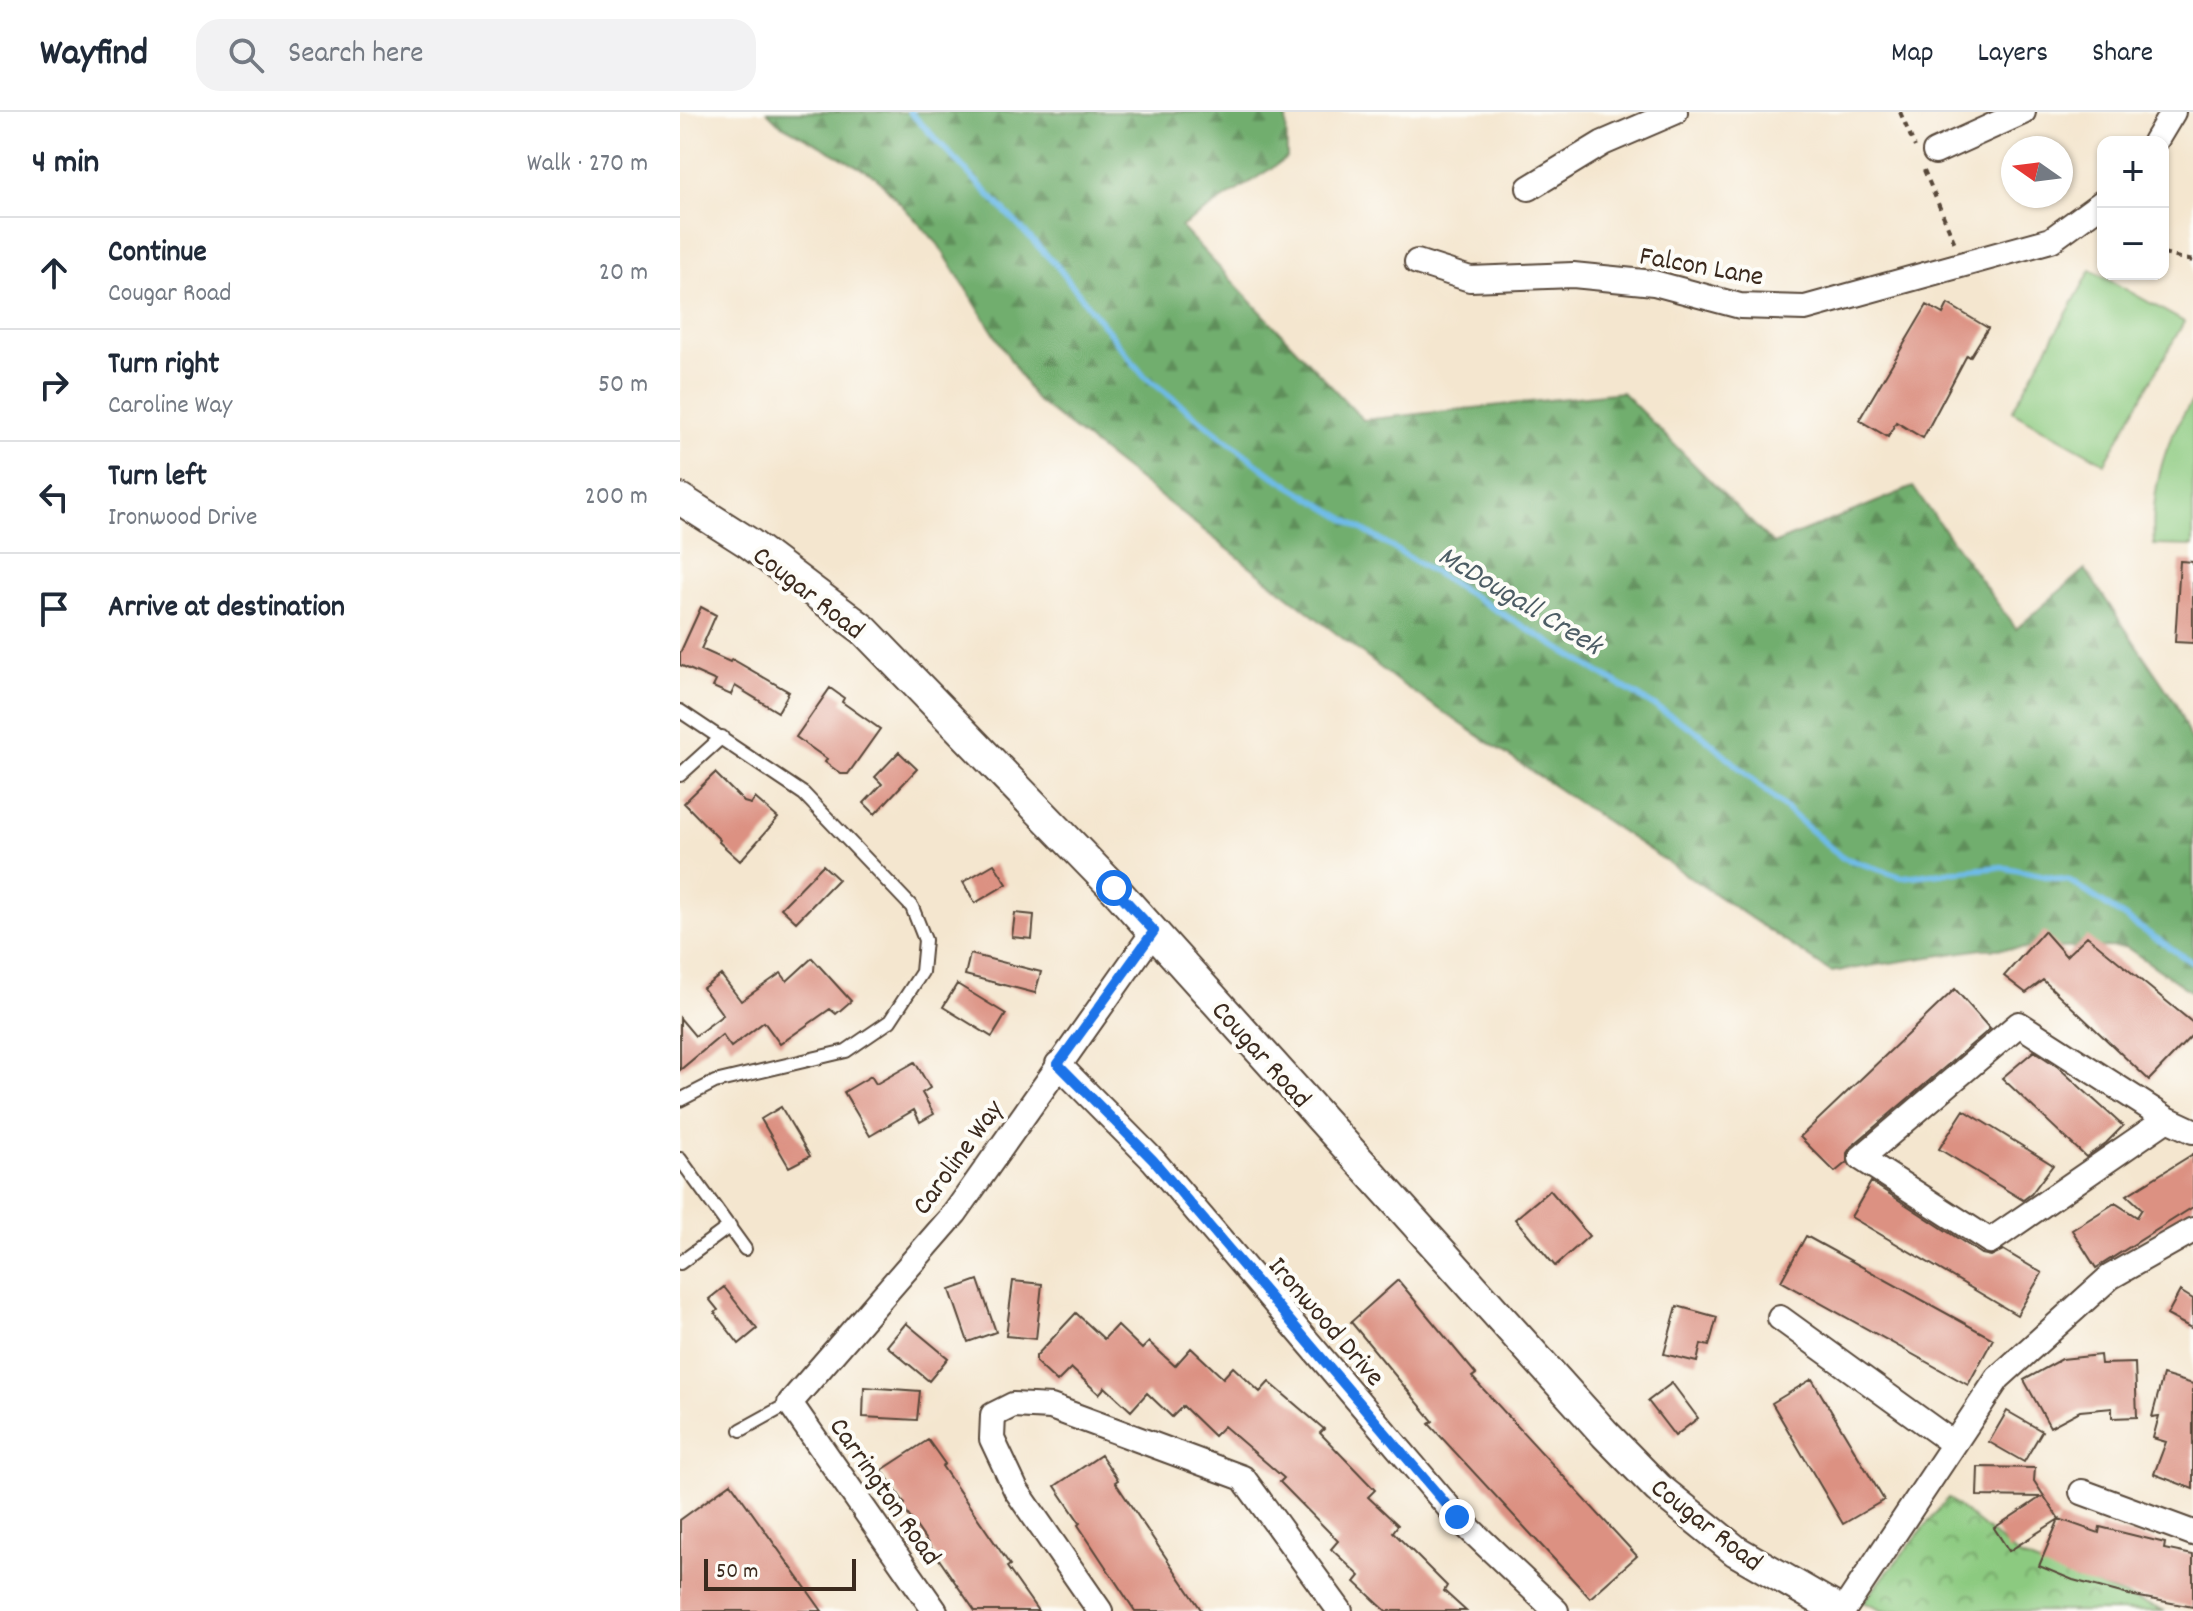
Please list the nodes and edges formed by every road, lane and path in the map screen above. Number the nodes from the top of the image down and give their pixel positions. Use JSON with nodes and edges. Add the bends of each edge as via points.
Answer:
{"nodes":[{"id":1,"x":1675,"y":112,"type":"edge"},
{"id":2,"x":1900,"y":112,"type":"edge"},
{"id":3,"x":2023,"y":112,"type":"edge"},
{"id":4,"x":2173,"y":112,"type":"edge"},
{"id":5,"x":2159,"y":136,"type":"edge"},
{"id":6,"x":1925,"y":157,"type":"junction"},
{"id":7,"x":1529,"y":188,"type":"dead end"},
{"id":8,"x":2097,"y":206,"type":"edge"},
{"id":9,"x":2169,"y":255,"type":"edge"},
{"id":10,"x":2193,"y":261,"type":"edge"},
{"id":11,"x":1417,"y":262,"type":"dead end"},
{"id":12,"x":1964,"y":263,"type":"junction"},
{"id":13,"x":680,"y":499,"type":"edge"},
{"id":14,"x":680,"y":711,"type":"edge"},
{"id":15,"x":722,"y":737,"type":"junction"},
{"id":16,"x":680,"y":775,"type":"edge"},
{"id":17,"x":1154,"y":931,"type":"junction"},
{"id":18,"x":1058,"y":1064,"type":"junction"},
{"id":19,"x":680,"y":1100,"type":"edge"},
{"id":20,"x":2167,"y":1119,"type":"junction"},
{"id":21,"x":2193,"y":1131,"type":"edge"},
{"id":22,"x":680,"y":1159,"type":"edge"},
{"id":23,"x":730,"y":1226,"type":"junction"},
{"id":24,"x":2193,"y":1230,"type":"edge"},
{"id":25,"x":745,"y":1249,"type":"dead end"},
{"id":26,"x":680,"y":1263,"type":"edge"},
{"id":27,"x":1780,"y":1318,"type":"dead end"},
{"id":28,"x":790,"y":1403,"type":"junction"},
{"id":29,"x":741,"y":1430,"type":"dead end"},
{"id":30,"x":1954,"y":1444,"type":"junction"},
{"id":31,"x":2082,"y":1492,"type":"dead end"},
{"id":32,"x":2193,"y":1533,"type":"edge"},
{"id":33,"x":935,"y":1611,"type":"edge"},
{"id":34,"x":1100,"y":1611,"type":"edge"},
{"id":35,"x":1340,"y":1611,"type":"edge"},
{"id":36,"x":1556,"y":1611,"type":"edge"},
{"id":37,"x":1842,"y":1611,"type":"edge"}],
"edges":[{"from":1,"to":7,"type":"street","via":[[1603,143]]},
{"from":2,"to":6,"type":"path"},
{"from":3,"to":6,"type":"street"},
{"from":4,"to":5,"type":"street"},
{"from":6,"to":12,"type":"path"},
{"from":8,"to":12,"type":"street","name":"Falcon Lane","via":[[2051,240]]},
{"from":9,"to":10,"type":"path"},
{"from":11,"to":12,"type":"street","name":"Falcon Lane","via":[[1470,279],[1573,275],[1654,283],[1740,306],[1805,308]]},
{"from":13,"to":17,"type":"street","name":"Cougar Road","via":[[749,543],[864,630]]},
{"from":14,"to":15,"type":"lane"},
{"from":15,"to":16,"type":"lane"},
{"from":15,"to":19,"type":"lane","via":[[804,794],[912,907],[925,940],[922,972],[890,1021],[846,1051],[715,1082]]},
{"from":17,"to":18,"type":"street","name":"Caroline Way"},
{"from":17,"to":37,"type":"street","name":"Cougar Road","via":[[1658,1488],[1736,1551]]},
{"from":18,"to":28,"type":"street","name":"Caroline Way","via":[[955,1213]]},
{"from":18,"to":36,"type":"street","name":"Ironwood Drive","via":[[1153,1160],[1457,1517]]},
{"from":20,"to":20,"type":"street","via":[[2019,1024],[1861,1158],[1990,1241]]},
{"from":20,"to":21,"type":"street"},
{"from":22,"to":23,"type":"lane"},
{"from":23,"to":25,"type":"lane"},
{"from":23,"to":26,"type":"lane"},
{"from":24,"to":30,"type":"street","name":"Cougar Road","via":[[2110,1277],[1998,1378]]},
{"from":27,"to":30,"type":"street"},
{"from":28,"to":29,"type":"lane"},
{"from":28,"to":33,"type":"street","name":"Carrington Road"},
{"from":30,"to":37,"type":"street","name":"Cougar Road"},
{"from":31,"to":32,"type":"street"},
{"from":34,"to":35,"type":"street","via":[[1016,1490],[992,1439],[993,1415],[1013,1405],[1051,1407],[1243,1478]]}]}
